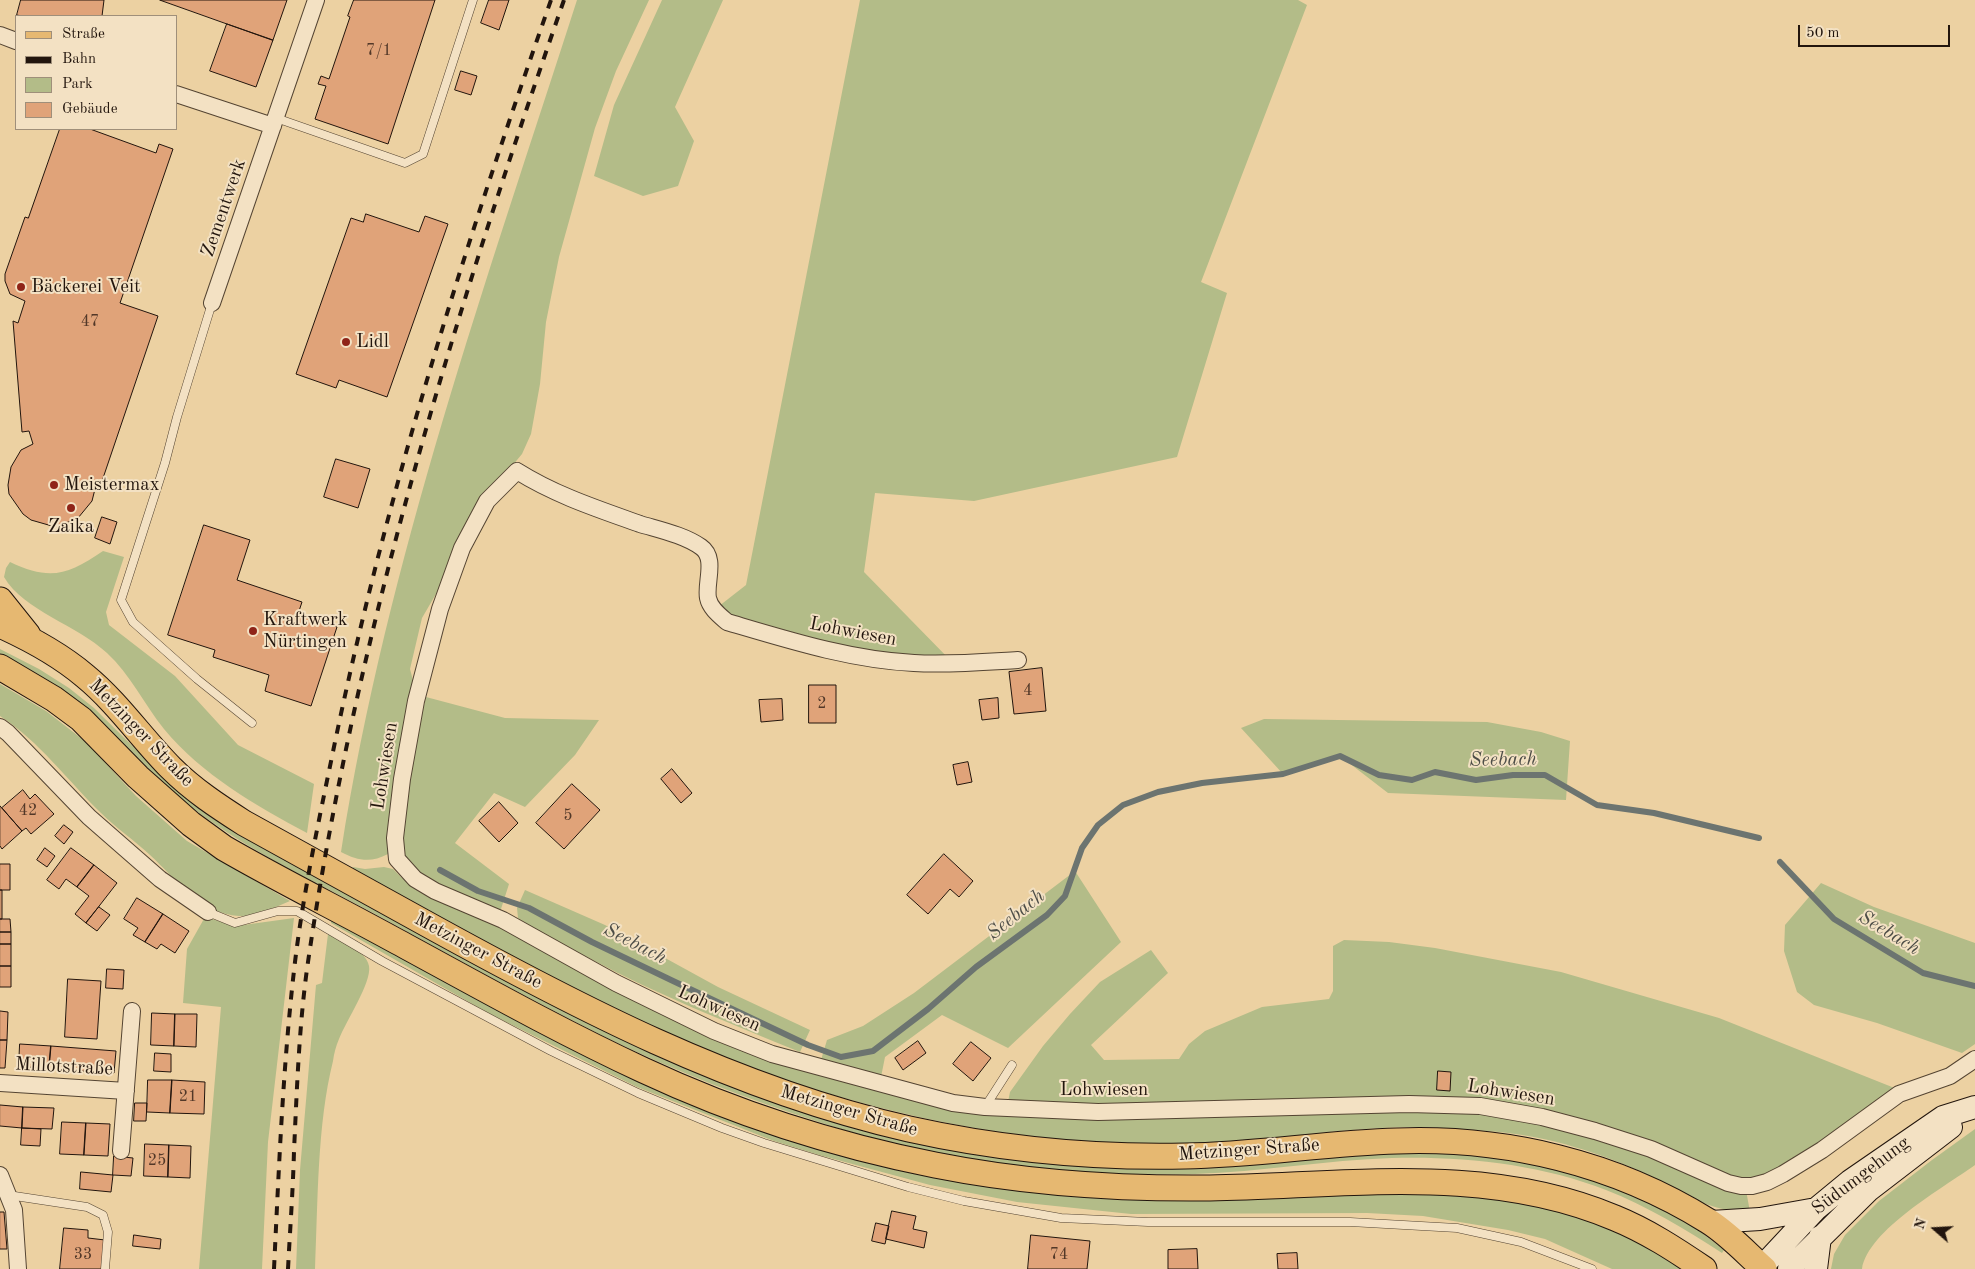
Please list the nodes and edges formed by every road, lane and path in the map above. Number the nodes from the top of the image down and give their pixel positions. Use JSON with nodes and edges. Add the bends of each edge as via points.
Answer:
{"nodes":[{"id":1,"x":316,"y":0,"type":"edge"},
{"id":2,"x":473,"y":0,"type":"edge"},
{"id":3,"x":0,"y":35,"type":"edge"},
{"id":4,"x":15,"y":41,"type":"edge"},
{"id":5,"x":178,"y":95,"type":"edge"},
{"id":6,"x":275,"y":122,"type":"junction"},
{"id":7,"x":212,"y":303,"type":"joint"},
{"id":8,"x":0,"y":600,"type":"edge"},
{"id":9,"x":0,"y":625,"type":"edge"},
{"id":10,"x":33,"y":641,"type":"junction"},
{"id":11,"x":1018,"y":660,"type":"dead end"},
{"id":12,"x":0,"y":667,"type":"edge"},
{"id":13,"x":252,"y":723,"type":"dead end"},
{"id":14,"x":0,"y":727,"type":"edge"},
{"id":15,"x":208,"y":912,"type":"joint"},
{"id":16,"x":132,"y":1011,"type":"dead end"},
{"id":17,"x":1975,"y":1059,"type":"edge"},
{"id":18,"x":1012,"y":1065,"type":"dead end"},
{"id":19,"x":0,"y":1083,"type":"edge"},
{"id":20,"x":126,"y":1091,"type":"junction"},
{"id":21,"x":985,"y":1107,"type":"junction"},
{"id":22,"x":1975,"y":1107,"type":"edge"},
{"id":23,"x":121,"y":1151,"type":"dead end"},
{"id":24,"x":0,"y":1175,"type":"edge"},
{"id":25,"x":8,"y":1195,"type":"junction"},
{"id":26,"x":1816,"y":1209,"type":"junction"},
{"id":27,"x":1710,"y":1222,"type":"junction"},
{"id":28,"x":1820,"y":1236,"type":"junction"},
{"id":29,"x":1762,"y":1268,"type":"edge"},
{"id":30,"x":18,"y":1269,"type":"edge"},
{"id":31,"x":105,"y":1269,"type":"edge"},
{"id":32,"x":1592,"y":1269,"type":"edge"},
{"id":33,"x":1704,"y":1269,"type":"edge"},
{"id":34,"x":1789,"y":1269,"type":"edge"},
{"id":35,"x":1816,"y":1269,"type":"edge"}],
"edges":[{"from":1,"to":6,"type":"street","name":"Zementwerk"},
{"from":2,"to":6,"type":"lane","via":[[423,154],[405,163]]},
{"from":3,"to":4,"type":"street"},
{"from":5,"to":6,"type":"street"},
{"from":6,"to":7,"type":"street","name":"Zementwerk"},
{"from":7,"to":13,"type":"lane","via":[[166,463],[120,600],[133,622]]},
{"from":8,"to":10,"type":"main road"},
{"from":9,"to":10,"type":"main road","name":"Metzinger Straße"},
{"from":10,"to":27,"type":"main road","name":"Metzinger Straße","via":[[87,677],[171,768],[214,804],[244,823],[577,1004],[694,1059],[769,1088],[857,1116],[908,1128],[1030,1149],[1184,1156],[1400,1140],[1512,1148],[1571,1160],[1626,1179]]},
{"from":11,"to":21,"type":"street","name":"Lohwiesen","via":[[914,663],[873,658],[837,652],[727,622],[714,610],[708,598],[708,557],[702,547],[541,486],[517,471],[487,502],[462,548],[440,610],[416,701],[395,838],[397,859],[415,879],[503,920],[694,1022],[772,1054],[953,1103]]},
{"from":12,"to":33,"type":"main road","name":"Metzinger Straße","via":[[81,719],[138,778],[224,848],[601,1050],[680,1086],[774,1122],[892,1156],[1029,1180],[1104,1186],[1208,1188],[1390,1180],[1443,1181],[1524,1190],[1563,1199],[1615,1218],[1678,1251]]},
{"from":14,"to":15,"type":"street","via":[[89,818],[160,879]]},
{"from":15,"to":32,"type":"lane","via":[[235,922],[278,911],[297,911],[382,961],[551,1051],[638,1093],[764,1143],[908,1187],[964,1201],[1061,1218],[1156,1222],[1350,1222],[1457,1228],[1521,1242]]},
{"from":16,"to":20,"type":"street","name":"Millotstraße"},
{"from":17,"to":21,"type":"street","name":"Lohwiesen","via":[[1950,1076],[1899,1094],[1822,1150],[1783,1174],[1752,1186],[1728,1183],[1651,1149],[1595,1131],[1480,1106],[1409,1104],[1098,1112]]},
{"from":18,"to":21,"type":"lane"},
{"from":19,"to":20,"type":"street","name":"Millotstraße"},
{"from":20,"to":23,"type":"street","name":"Millotstraße"},
{"from":22,"to":26,"type":"street","name":"Südumgehung","via":[[1943,1117],[1890,1152]]},
{"from":22,"to":28,"type":"street","name":"Südumgehung","via":[[1869,1190]]},
{"from":24,"to":25,"type":"street"},
{"from":25,"to":30,"type":"street","via":[[14,1210]]},
{"from":25,"to":31,"type":"lane","via":[[87,1207],[103,1215],[108,1232]]},
{"from":26,"to":27,"type":"street","via":[[1751,1220]]},
{"from":26,"to":29,"type":"street","name":"Südumgehung"},
{"from":27,"to":29,"type":"main road","name":"Metzinger Straße"},
{"from":28,"to":34,"type":"street","name":"Südumgehung"},
{"from":28,"to":35,"type":"street"}]}
